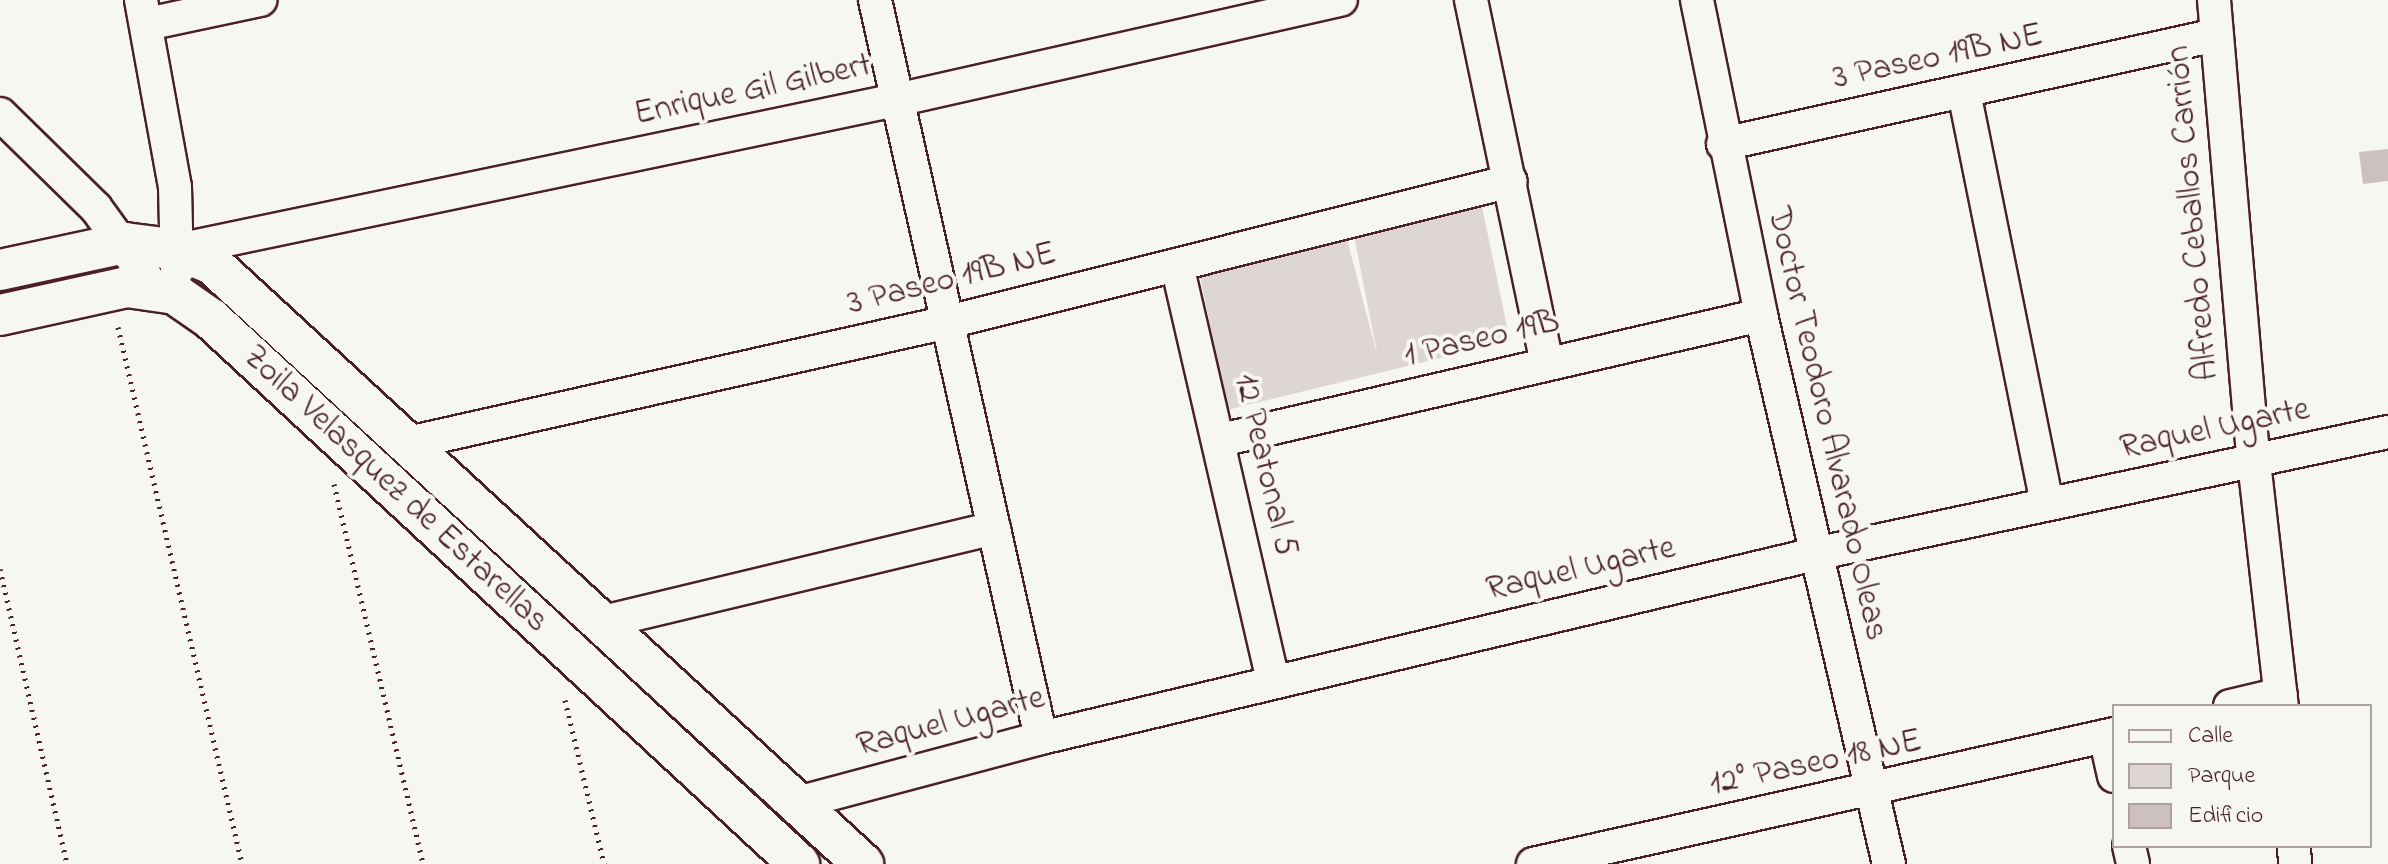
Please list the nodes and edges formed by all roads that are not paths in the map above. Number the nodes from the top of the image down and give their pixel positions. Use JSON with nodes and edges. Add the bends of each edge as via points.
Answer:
{"nodes":[{"id":1,"x":121,"y":0,"type":"edge"},
{"id":2,"x":260,"y":0,"type":"edge"},
{"id":3,"x":875,"y":0,"type":"edge"},
{"id":4,"x":1341,"y":0,"type":"edge"},
{"id":5,"x":1471,"y":0,"type":"edge"},
{"id":6,"x":1697,"y":0,"type":"edge"},
{"id":7,"x":2214,"y":0,"type":"edge"},
{"id":8,"x":144,"y":12,"type":"edge"},
{"id":9,"x":2216,"y":35,"type":"junction"},
{"id":10,"x":1964,"y":92,"type":"junction"},
{"id":11,"x":896,"y":100,"type":"junction"},
{"id":12,"x":0,"y":114,"type":"edge"},
{"id":13,"x":1723,"y":144,"type":"junction"},
{"id":14,"x":1511,"y":181,"type":"junction"},
{"id":15,"x":125,"y":243,"type":"junction"},
{"id":16,"x":178,"y":250,"type":"junction"},
{"id":17,"x":1177,"y":265,"type":"junction"},
{"id":18,"x":0,"y":270,"type":"edge"},
{"id":19,"x":164,"y":291,"type":"junction"},
{"id":20,"x":0,"y":315,"type":"edge"},
{"id":21,"x":1761,"y":315,"type":"junction"},
{"id":22,"x":948,"y":322,"type":"junction"},
{"id":23,"x":1547,"y":363,"type":"junction"},
{"id":24,"x":2388,"y":432,"type":"edge"},
{"id":25,"x":1221,"y":440,"type":"junction"},
{"id":26,"x":408,"y":443,"type":"junction"},
{"id":27,"x":2254,"y":462,"type":"junction"},
{"id":28,"x":2047,"y":502,"type":"junction"},
{"id":29,"x":994,"y":528,"type":"junction"},
{"id":30,"x":1815,"y":554,"type":"junction"},
{"id":31,"x":603,"y":622,"type":"junction"},
{"id":32,"x":1273,"y":682,"type":"junction"},
{"id":33,"x":2282,"y":700,"type":"edge"},
{"id":34,"x":2247,"y":704,"type":"edge"},
{"id":35,"x":2110,"y":735,"type":"edge"},
{"id":36,"x":1041,"y":738,"type":"junction"},
{"id":37,"x":2112,"y":756,"type":"edge"},
{"id":38,"x":1872,"y":792,"type":"junction"},
{"id":39,"x":797,"y":803,"type":"junction"},
{"id":40,"x":1649,"y":852,"type":"edge"},
{"id":41,"x":799,"y":864,"type":"edge"},
{"id":42,"x":863,"y":864,"type":"edge"},
{"id":43,"x":1533,"y":864,"type":"edge"},
{"id":44,"x":1889,"y":864,"type":"edge"}],
"edges":[{"from":1,"to":8,"type":"street"},
{"from":2,"to":8,"type":"street"},
{"from":3,"to":11,"type":"street"},
{"from":4,"to":11,"type":"street","name":"Enrique Gil Gilbert"},
{"from":5,"to":14,"type":"street"},
{"from":6,"to":13,"type":"street","name":"Doctor Teodoro Alvarado Oleas"},
{"from":7,"to":9,"type":"street","name":"Alfredo Ceballos Carrión"},
{"from":8,"to":16,"type":"street","via":[[175,187]]},
{"from":9,"to":10,"type":"street","name":"3 Paseo 19B NE"},
{"from":9,"to":27,"type":"street","name":"Alfredo Ceballos Carrión"},
{"from":10,"to":13,"type":"street","name":"3 Paseo 19B NE"},
{"from":10,"to":28,"type":"street"},
{"from":11,"to":16,"type":"street","name":"Enrique Gil Gilbert"},
{"from":11,"to":22,"type":"street"},
{"from":12,"to":15,"type":"street","name":"Zoila Velasquez de Estarellas"},
{"from":13,"to":21,"type":"street","name":"Doctor Teodoro Alvarado Oleas"},
{"from":14,"to":17,"type":"street","name":"3 Paseo 19B NE"},
{"from":14,"to":23,"type":"street"},
{"from":15,"to":16,"type":"street","name":"Zoila Velasquez de Estarellas"},
{"from":15,"to":18,"type":"street","name":"Zoila Velasquez de Estarellas"},
{"from":15,"to":19,"type":"street","name":"Zoila Velasquez de Estarellas"},
{"from":16,"to":19,"type":"street"},
{"from":16,"to":26,"type":"street","name":"Zoila Velasquez de Estarellas","via":[[211,263],[232,280]]},
{"from":17,"to":22,"type":"street","name":"3 Paseo 19B NE"},
{"from":17,"to":25,"type":"street","name":"12 Peatonal 5"},
{"from":19,"to":20,"type":"street","via":[[110,290]]},
{"from":19,"to":41,"type":"street","name":"Zoila Velasquez de Estarellas","via":[[211,319]]},
{"from":21,"to":23,"type":"street","name":"1 Paseo 19B"},
{"from":21,"to":30,"type":"street","name":"Doctor Teodoro Alvarado Oleas"},
{"from":22,"to":26,"type":"street","name":"3 Paseo 19B NE"},
{"from":22,"to":29,"type":"street"},
{"from":23,"to":25,"type":"street","name":"1 Paseo 19B"},
{"from":24,"to":27,"type":"street","name":"Raquel Ugarte"},
{"from":25,"to":32,"type":"street","name":"12 Peatonal 5"},
{"from":26,"to":31,"type":"street","name":"Zoila Velasquez de Estarellas"},
{"from":27,"to":28,"type":"street","name":"Raquel Ugarte"},
{"from":27,"to":33,"type":"street","name":"Alfredo Ceballos Carrión"},
{"from":28,"to":30,"type":"street","name":"Raquel Ugarte"},
{"from":29,"to":31,"type":"street"},
{"from":29,"to":36,"type":"street"},
{"from":30,"to":32,"type":"street","name":"Raquel Ugarte"},
{"from":30,"to":38,"type":"street","name":"Doctor Teodoro Alvarado Oleas"},
{"from":31,"to":39,"type":"street","name":"Zoila Velasquez de Estarellas"},
{"from":32,"to":36,"type":"street","name":"Raquel Ugarte"},
{"from":33,"to":34,"type":"street"},
{"from":35,"to":37,"type":"street"},
{"from":35,"to":38,"type":"street","name":"12° Paseo 18 NE"},
{"from":36,"to":39,"type":"street","name":"Raquel Ugarte"},
{"from":38,"to":40,"type":"street","name":"12° Paseo 18 NE"},
{"from":38,"to":44,"type":"street","name":"Doctor Teodoro Alvarado Oleas"},
{"from":39,"to":42,"type":"street","name":"Zoila Velasquez de Estarellas"},
{"from":40,"to":43,"type":"street","name":"12° Paseo 18 NE"}]}
